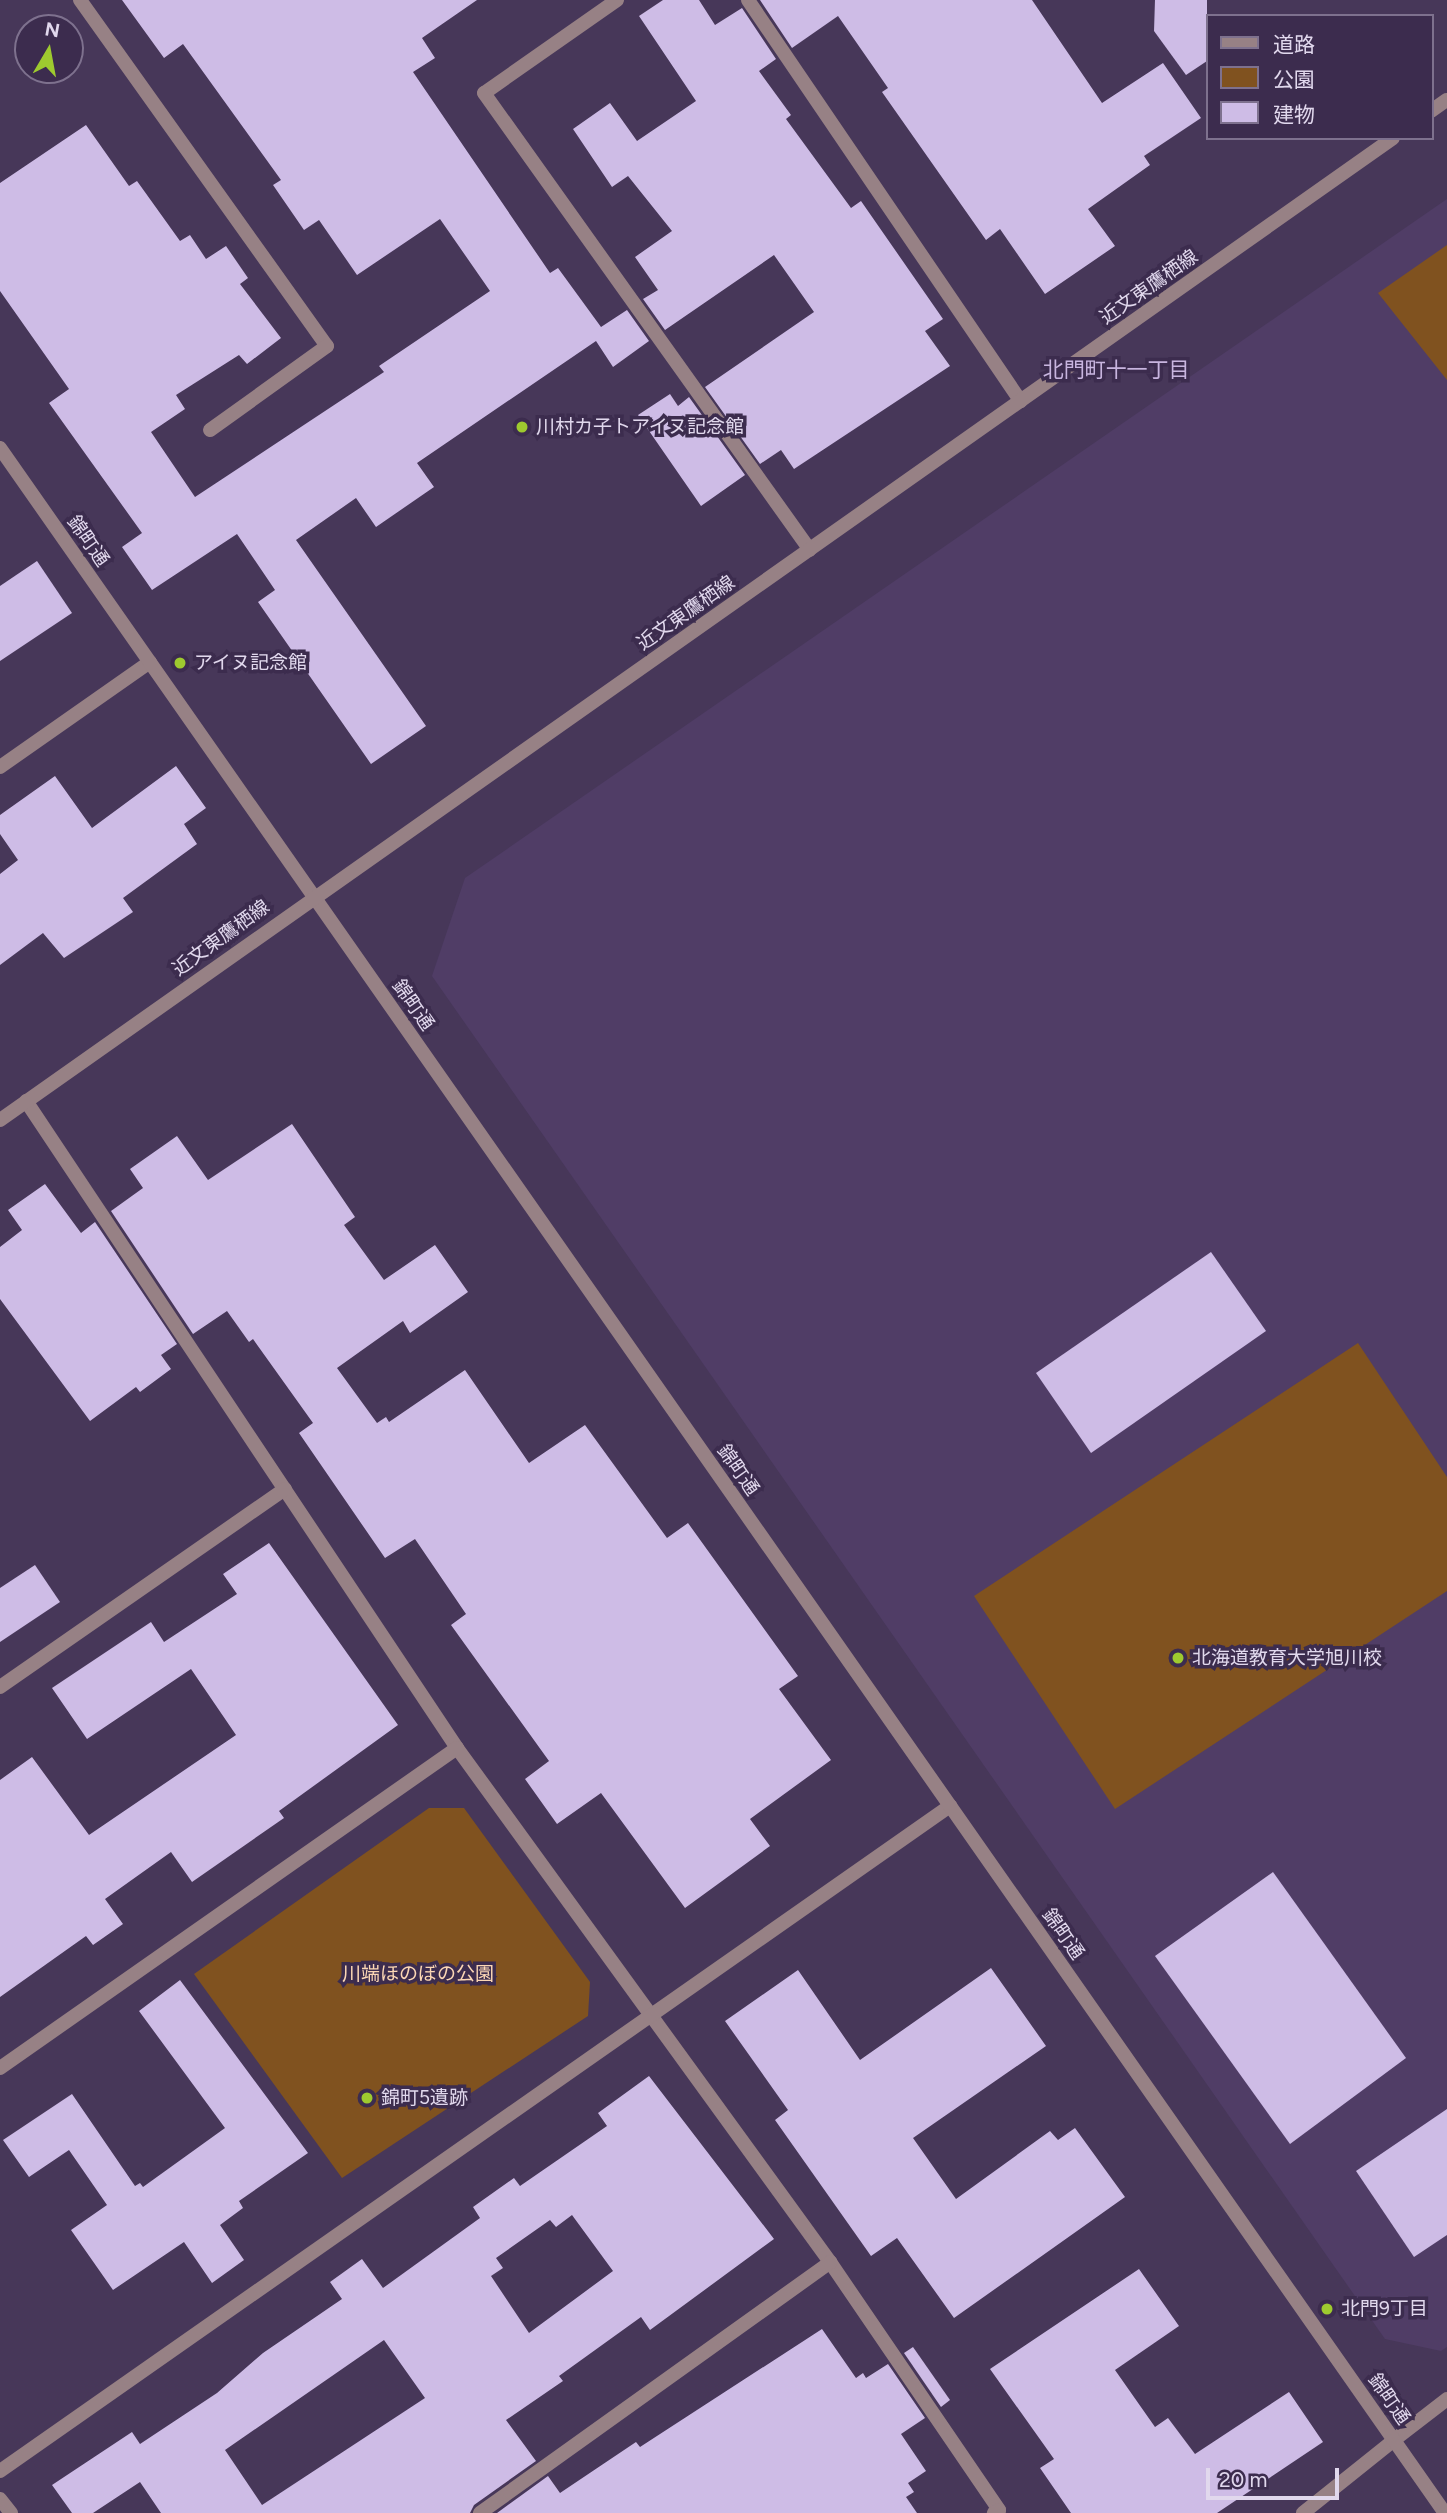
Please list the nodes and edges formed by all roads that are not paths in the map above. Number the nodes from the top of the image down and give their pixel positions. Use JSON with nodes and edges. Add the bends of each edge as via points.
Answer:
{"nodes":[{"id":1,"x":80,"y":0,"type":"edge"},
{"id":2,"x":617,"y":0,"type":"edge"},
{"id":3,"x":748,"y":0,"type":"edge"},
{"id":4,"x":1390,"y":140,"type":"edge"},
{"id":5,"x":1021,"y":401,"type":"junction"},
{"id":6,"x":210,"y":430,"type":"dead end"},
{"id":7,"x":0,"y":448,"type":"edge"},
{"id":8,"x":810,"y":550,"type":"junction"},
{"id":9,"x":150,"y":662,"type":"junction"},
{"id":10,"x":0,"y":767,"type":"edge"},
{"id":11,"x":313,"y":896,"type":"junction"},
{"id":12,"x":26,"y":1101,"type":"junction"},
{"id":13,"x":0,"y":1120,"type":"edge"},
{"id":14,"x":285,"y":1489,"type":"junction"},
{"id":15,"x":0,"y":1687,"type":"edge"},
{"id":16,"x":457,"y":1748,"type":"junction"},
{"id":17,"x":950,"y":1806,"type":"junction"},
{"id":18,"x":647,"y":2015,"type":"junction"},
{"id":19,"x":0,"y":2068,"type":"edge"},
{"id":20,"x":830,"y":2262,"type":"junction"},
{"id":21,"x":1447,"y":2399,"type":"edge"},
{"id":22,"x":1394,"y":2440,"type":"junction"},
{"id":23,"x":0,"y":2471,"type":"edge"},
{"id":24,"x":0,"y":2499,"type":"edge"},
{"id":25,"x":10,"y":2513,"type":"edge"},
{"id":26,"x":480,"y":2513,"type":"edge"},
{"id":27,"x":994,"y":2513,"type":"edge"},
{"id":28,"x":1303,"y":2513,"type":"edge"},
{"id":29,"x":1445,"y":2513,"type":"edge"}],
"edges":[{"from":1,"to":6,"type":"street","via":[[327,346]]},
{"from":2,"to":8,"type":"street","via":[[484,93]]},
{"from":3,"to":5,"type":"street"},
{"from":4,"to":5,"type":"street","name":"近文東鷹栖線"},
{"from":5,"to":8,"type":"street","name":"近文東鷹栖線"},
{"from":7,"to":9,"type":"street","name":"錦町通"},
{"from":8,"to":11,"type":"street","name":"近文東鷹栖線"},
{"from":9,"to":10,"type":"street"},
{"from":9,"to":11,"type":"street","name":"錦町通"},
{"from":11,"to":12,"type":"street","name":"近文東鷹栖線"},
{"from":11,"to":17,"type":"street","name":"錦町通"},
{"from":12,"to":13,"type":"street","name":"近文東鷹栖線"},
{"from":12,"to":14,"type":"street"},
{"from":14,"to":15,"type":"street"},
{"from":14,"to":16,"type":"street"},
{"from":16,"to":18,"type":"street"},
{"from":16,"to":19,"type":"street"},
{"from":17,"to":18,"type":"street"},
{"from":17,"to":22,"type":"street","name":"錦町通"},
{"from":18,"to":20,"type":"street"},
{"from":18,"to":23,"type":"street"},
{"from":20,"to":26,"type":"street"},
{"from":20,"to":27,"type":"street","via":[[999,2510]]},
{"from":21,"to":22,"type":"street"},
{"from":22,"to":28,"type":"street"},
{"from":22,"to":29,"type":"street","name":"錦町通"},
{"from":24,"to":25,"type":"street"}]}
